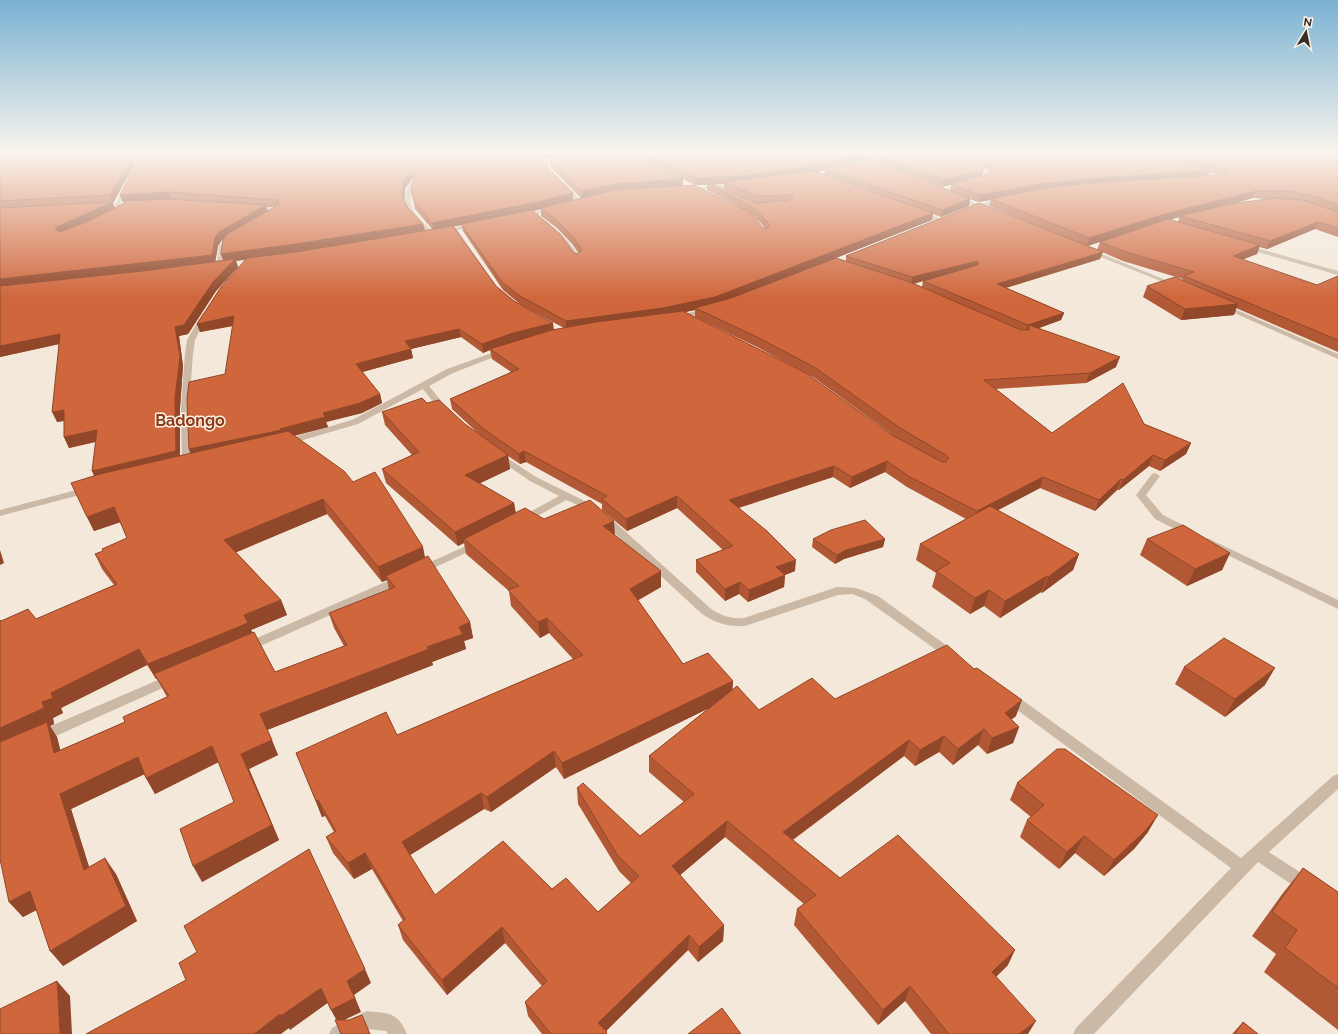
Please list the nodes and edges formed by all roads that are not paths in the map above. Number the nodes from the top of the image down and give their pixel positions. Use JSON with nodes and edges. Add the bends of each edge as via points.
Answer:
{"nodes":[{"id":1,"x":122,"y":201,"type":"edge"},
{"id":2,"x":406,"y":201,"type":"edge"},
{"id":3,"x":966,"y":201,"type":"edge"},
{"id":4,"x":1000,"y":201,"type":"edge"},
{"id":5,"x":580,"y":202,"type":"edge"},
{"id":6,"x":573,"y":204,"type":"edge"},
{"id":7,"x":109,"y":206,"type":"edge"},
{"id":8,"x":978,"y":206,"type":"junction"},
{"id":9,"x":247,"y":207,"type":"edge"},
{"id":10,"x":559,"y":208,"type":"edge"},
{"id":11,"x":965,"y":211,"type":"edge"},
{"id":12,"x":991,"y":211,"type":"edge"},
{"id":13,"x":918,"y":212,"type":"edge"},
{"id":14,"x":534,"y":214,"type":"junction"},
{"id":15,"x":518,"y":217,"type":"edge"},
{"id":16,"x":267,"y":218,"type":"edge"},
{"id":17,"x":479,"y":225,"type":"edge"},
{"id":18,"x":926,"y":226,"type":"edge"},
{"id":19,"x":456,"y":229,"type":"junction"},
{"id":20,"x":239,"y":233,"type":"edge"},
{"id":21,"x":432,"y":234,"type":"junction"},
{"id":22,"x":424,"y":235,"type":"edge"},
{"id":23,"x":460,"y":236,"type":"edge"},
{"id":24,"x":1240,"y":246,"type":"edge"},
{"id":25,"x":1081,"y":247,"type":"edge"},
{"id":26,"x":1098,"y":247,"type":"edge"},
{"id":27,"x":1088,"y":250,"type":"junction"},
{"id":28,"x":578,"y":259,"type":"edge"},
{"id":29,"x":219,"y":266,"type":"junction"},
{"id":30,"x":226,"y":266,"type":"edge"},
{"id":31,"x":212,"y":267,"type":"edge"},
{"id":32,"x":1338,"y":273,"type":"edge"},
{"id":33,"x":1183,"y":289,"type":"edge"},
{"id":34,"x":1218,"y":304,"type":"edge"},
{"id":35,"x":210,"y":306,"type":"edge"},
{"id":36,"x":718,"y":307,"type":"edge"},
{"id":37,"x":685,"y":316,"type":"junction"},
{"id":38,"x":670,"y":318,"type":"edge"},
{"id":39,"x":699,"y":323,"type":"edge"},
{"id":40,"x":512,"y":348,"type":"edge"},
{"id":41,"x":1338,"y":357,"type":"edge"},
{"id":42,"x":424,"y":385,"type":"junction"},
{"id":43,"x":452,"y":417,"type":"edge"},
{"id":44,"x":277,"y":444,"type":"edge"},
{"id":45,"x":491,"y":449,"type":"edge"},
{"id":46,"x":187,"y":465,"type":"edge"},
{"id":47,"x":1155,"y":476,"type":"dead end"},
{"id":48,"x":94,"y":488,"type":"edge"},
{"id":49,"x":566,"y":496,"type":"junction"},
{"id":50,"x":0,"y":513,"type":"edge"},
{"id":51,"x":512,"y":526,"type":"edge"},
{"id":52,"x":485,"y":539,"type":"edge"},
{"id":53,"x":1338,"y":605,"type":"edge"},
{"id":54,"x":234,"y":653,"type":"edge"},
{"id":55,"x":964,"y":664,"type":"edge"},
{"id":56,"x":183,"y":674,"type":"edge"},
{"id":57,"x":996,"y":688,"type":"edge"},
{"id":58,"x":33,"y":740,"type":"edge"},
{"id":59,"x":1338,"y":780,"type":"edge"},
{"id":60,"x":1257,"y":854,"type":"junction"},
{"id":61,"x":1242,"y":867,"type":"junction"},
{"id":62,"x":1318,"y":892,"type":"edge"},
{"id":63,"x":338,"y":1034,"type":"edge"},
{"id":64,"x":398,"y":1034,"type":"edge"},
{"id":65,"x":1082,"y":1034,"type":"edge"}],
"edges":[{"from":1,"to":7,"type":"street","via":[[119,208]]},
{"from":2,"to":21,"type":"street","via":[[412,215]]},
{"from":3,"to":8,"type":"street"},
{"from":4,"to":8,"type":"street"},
{"from":5,"to":6,"type":"street"},
{"from":8,"to":11,"type":"street"},
{"from":8,"to":12,"type":"street"},
{"from":9,"to":16,"type":"street","via":[[277,210]]},
{"from":10,"to":14,"type":"street"},
{"from":13,"to":18,"type":"street","via":[[943,219]]},
{"from":14,"to":15,"type":"street"},
{"from":14,"to":28,"type":"street","via":[[552,227]]},
{"from":17,"to":19,"type":"street"},
{"from":19,"to":21,"type":"street"},
{"from":19,"to":23,"type":"street"},
{"from":20,"to":29,"type":"street","via":[[222,246]]},
{"from":21,"to":22,"type":"street"},
{"from":24,"to":32,"type":"street"},
{"from":25,"to":27,"type":"street"},
{"from":26,"to":27,"type":"street"},
{"from":27,"to":33,"type":"street"},
{"from":29,"to":30,"type":"street"},
{"from":29,"to":31,"type":"street"},
{"from":34,"to":41,"type":"street"},
{"from":35,"to":46,"type":"street","via":[[196,328],[189,353],[185,408]]},
{"from":36,"to":37,"type":"street"},
{"from":37,"to":38,"type":"street"},
{"from":37,"to":39,"type":"street"},
{"from":40,"to":42,"type":"street","via":[[450,371]]},
{"from":42,"to":43,"type":"street"},
{"from":42,"to":44,"type":"street","via":[[355,422]]},
{"from":45,"to":49,"type":"street","via":[[533,479]]},
{"from":47,"to":53,"type":"street","via":[[1141,495],[1159,517]]},
{"from":48,"to":50,"type":"street"},
{"from":49,"to":51,"type":"street"},
{"from":49,"to":55,"type":"street","via":[[602,516],[706,611],[724,621],[735,624],[745,622],[837,590],[851,589],[863,592],[874,599]]},
{"from":52,"to":54,"type":"street","via":[[411,575]]},
{"from":56,"to":58,"type":"street"},
{"from":57,"to":61,"type":"street"},
{"from":59,"to":60,"type":"street"},
{"from":60,"to":61,"type":"street"},
{"from":60,"to":62,"type":"street"},
{"from":61,"to":65,"type":"street"},
{"from":63,"to":64,"type":"street","via":[[367,1020],[391,1023]]}]}
